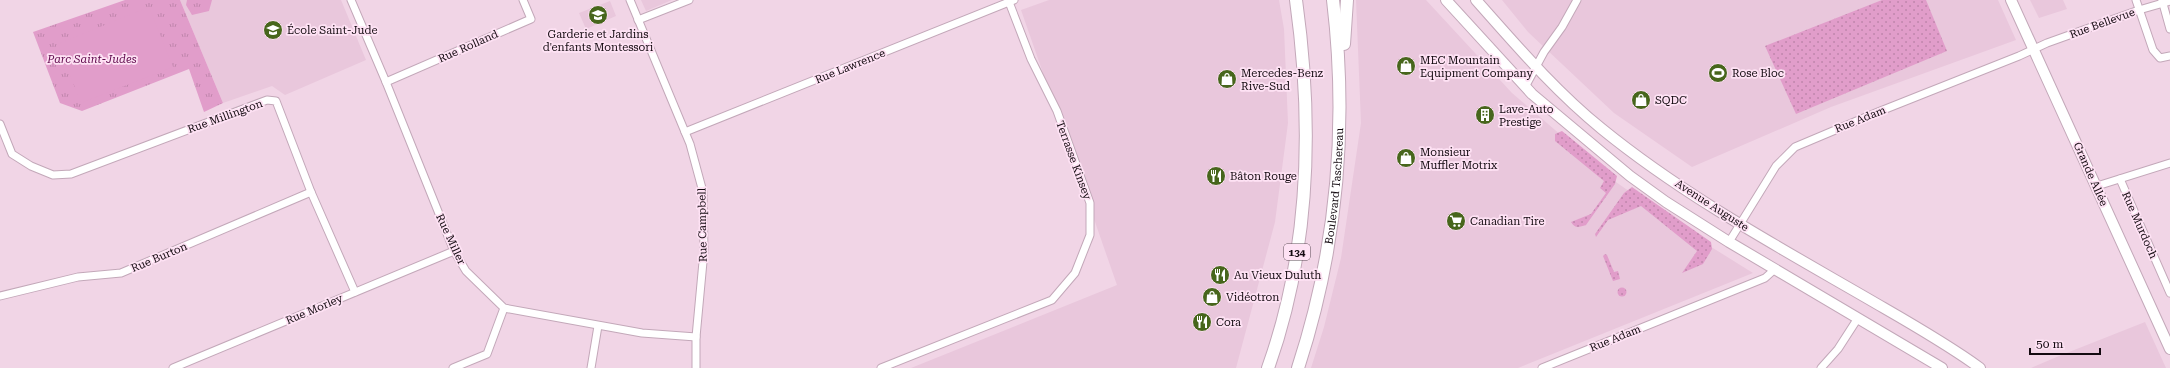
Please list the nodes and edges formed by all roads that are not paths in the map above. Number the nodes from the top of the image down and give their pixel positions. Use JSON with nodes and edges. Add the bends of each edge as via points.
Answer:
{"nodes":[{"id":1,"x":351,"y":0,"type":"edge"},
{"id":2,"x":523,"y":0,"type":"edge"},
{"id":3,"x":630,"y":0,"type":"edge"},
{"id":4,"x":689,"y":0,"type":"edge"},
{"id":5,"x":1296,"y":0,"type":"edge"},
{"id":6,"x":1333,"y":0,"type":"edge"},
{"id":7,"x":1347,"y":0,"type":"edge"},
{"id":8,"x":1446,"y":0,"type":"edge"},
{"id":9,"x":1476,"y":0,"type":"edge"},
{"id":10,"x":1577,"y":0,"type":"edge"},
{"id":11,"x":2012,"y":0,"type":"edge"},
{"id":12,"x":2136,"y":0,"type":"edge"},
{"id":13,"x":1011,"y":1,"type":"edge"},
{"id":14,"x":2170,"y":1,"type":"edge"},
{"id":15,"x":2162,"y":2,"type":"edge"},
{"id":16,"x":2139,"y":10,"type":"junction"},
{"id":17,"x":638,"y":20,"type":"junction"},
{"id":18,"x":2170,"y":29,"type":"edge"},
{"id":19,"x":2034,"y":48,"type":"junction"},
{"id":20,"x":2170,"y":56,"type":"edge"},
{"id":21,"x":1536,"y":66,"type":"junction"},
{"id":22,"x":386,"y":82,"type":"junction"},
{"id":23,"x":1525,"y":87,"type":"junction"},
{"id":24,"x":1340,"y":113,"type":"junction"},
{"id":25,"x":0,"y":124,"type":"edge"},
{"id":26,"x":685,"y":132,"type":"junction"},
{"id":27,"x":2170,"y":163,"type":"edge"},
{"id":28,"x":2120,"y":179,"type":"junction"},
{"id":29,"x":2097,"y":186,"type":"junction"},
{"id":30,"x":311,"y":192,"type":"junction"},
{"id":31,"x":1741,"y":224,"type":"junction"},
{"id":32,"x":1729,"y":242,"type":"junction"},
{"id":33,"x":454,"y":251,"type":"junction"},
{"id":34,"x":1775,"y":269,"type":"junction"},
{"id":35,"x":2170,"y":274,"type":"edge"},
{"id":36,"x":2163,"y":278,"type":"junction"},
{"id":37,"x":355,"y":292,"type":"junction"},
{"id":38,"x":2170,"y":293,"type":"edge"},
{"id":39,"x":0,"y":296,"type":"edge"},
{"id":40,"x":504,"y":308,"type":"junction"},
{"id":41,"x":1858,"y":318,"type":"junction"},
{"id":42,"x":598,"y":326,"type":"junction"},
{"id":43,"x":696,"y":337,"type":"junction"},
{"id":44,"x":2170,"y":348,"type":"edge"},
{"id":45,"x":173,"y":368,"type":"edge"},
{"id":46,"x":453,"y":368,"type":"edge"},
{"id":47,"x":591,"y":368,"type":"edge"},
{"id":48,"x":696,"y":368,"type":"edge"},
{"id":49,"x":881,"y":368,"type":"edge"},
{"id":50,"x":1268,"y":368,"type":"edge"},
{"id":51,"x":1298,"y":368,"type":"edge"},
{"id":52,"x":1542,"y":368,"type":"edge"},
{"id":53,"x":1821,"y":368,"type":"edge"},
{"id":54,"x":1942,"y":368,"type":"edge"},
{"id":55,"x":1980,"y":368,"type":"edge"}],
"edges":[{"from":1,"to":22,"type":"street","name":"Rue Miller"},
{"from":2,"to":22,"type":"street","name":"Rue Rolland","via":[[531,19]]},
{"from":3,"to":17,"type":"street","name":"Rue Campbell"},
{"from":4,"to":17,"type":"street"},
{"from":5,"to":50,"type":"main road","number":"134","via":[[1304,79],[1304,187],[1291,286]]},
{"from":6,"to":24,"type":"main road","name":"Boulevard Taschereau","number":"134","via":[[1339,58]]},
{"from":7,"to":24,"type":"main road"},
{"from":8,"to":23,"type":"main road","name":"Avenue Auguste"},
{"from":9,"to":21,"type":"main road","name":"Avenue Auguste"},
{"from":10,"to":21,"type":"street"},
{"from":11,"to":19,"type":"main road","name":"Grande Allée"},
{"from":12,"to":16,"type":"street"},
{"from":13,"to":26,"type":"street","name":"Rue Lawrence"},
{"from":13,"to":49,"type":"street","name":"Terrasse Kinsey","via":[[1031,60],[1057,111],[1090,203],[1090,235],[1075,273],[1052,300]]},
{"from":14,"to":15,"type":"street","name":"Rue Bellevue"},
{"from":15,"to":16,"type":"street","name":"Rue Bellevue"},
{"from":15,"to":18,"type":"street"},
{"from":16,"to":19,"type":"street","name":"Rue Bellevue"},
{"from":16,"to":20,"type":"street","via":[[2153,50],[2160,58]]},
{"from":17,"to":26,"type":"street","name":"Rue Campbell"},
{"from":19,"to":29,"type":"main road","name":"Grande Allée"},
{"from":19,"to":31,"type":"street","name":"Rue Adam","via":[[1795,147],[1776,166]]},
{"from":21,"to":23,"type":"street"},
{"from":21,"to":31,"type":"main road","name":"Avenue Auguste","via":[[1557,90],[1602,129]]},
{"from":22,"to":33,"type":"street","name":"Rue Miller"},
{"from":23,"to":32,"type":"main road","name":"Avenue Auguste","via":[[1625,172]]},
{"from":24,"to":51,"type":"main road","name":"Boulevard Taschereau","number":"134","via":[[1338,173],[1330,239],[1316,307]]},
{"from":25,"to":30,"type":"street","name":"Rue Millington","via":[[12,154],[31,166],[53,175],[71,174],[267,100],[276,101]]},
{"from":26,"to":43,"type":"street","name":"Rue Campbell","via":[[703,192],[704,251]]},
{"from":27,"to":28,"type":"street"},
{"from":28,"to":29,"type":"street"},
{"from":28,"to":36,"type":"street","name":"Rue Murdoch"},
{"from":29,"to":44,"type":"main road","name":"Grande Allée"},
{"from":30,"to":37,"type":"street","name":"Rue Millington"},
{"from":30,"to":39,"type":"street","name":"Rue Burton","via":[[121,273],[78,276]]},
{"from":31,"to":32,"type":"street","name":"Rue Adam"},
{"from":31,"to":55,"type":"main road","name":"Avenue Auguste","via":[[1927,333]]},
{"from":32,"to":34,"type":"main road","name":"Avenue Auguste"},
{"from":33,"to":37,"type":"street","name":"Rue Morley"},
{"from":33,"to":40,"type":"street","name":"Rue Miller","via":[[466,272]]},
{"from":34,"to":41,"type":"main road","name":"Avenue Auguste"},
{"from":34,"to":52,"type":"street","name":"Rue Adam","via":[[1765,278]]},
{"from":35,"to":36,"type":"street"},
{"from":36,"to":38,"type":"street","name":"Rue Murdoch"},
{"from":37,"to":45,"type":"street","name":"Rue Morley"},
{"from":40,"to":42,"type":"street"},
{"from":40,"to":46,"type":"street","via":[[487,354]]},
{"from":41,"to":53,"type":"street","via":[[1842,344]]},
{"from":41,"to":54,"type":"main road","name":"Avenue Auguste"},
{"from":42,"to":43,"type":"street","via":[[642,333]]},
{"from":42,"to":47,"type":"street"},
{"from":43,"to":48,"type":"street","name":"Rue Campbell"}]}
